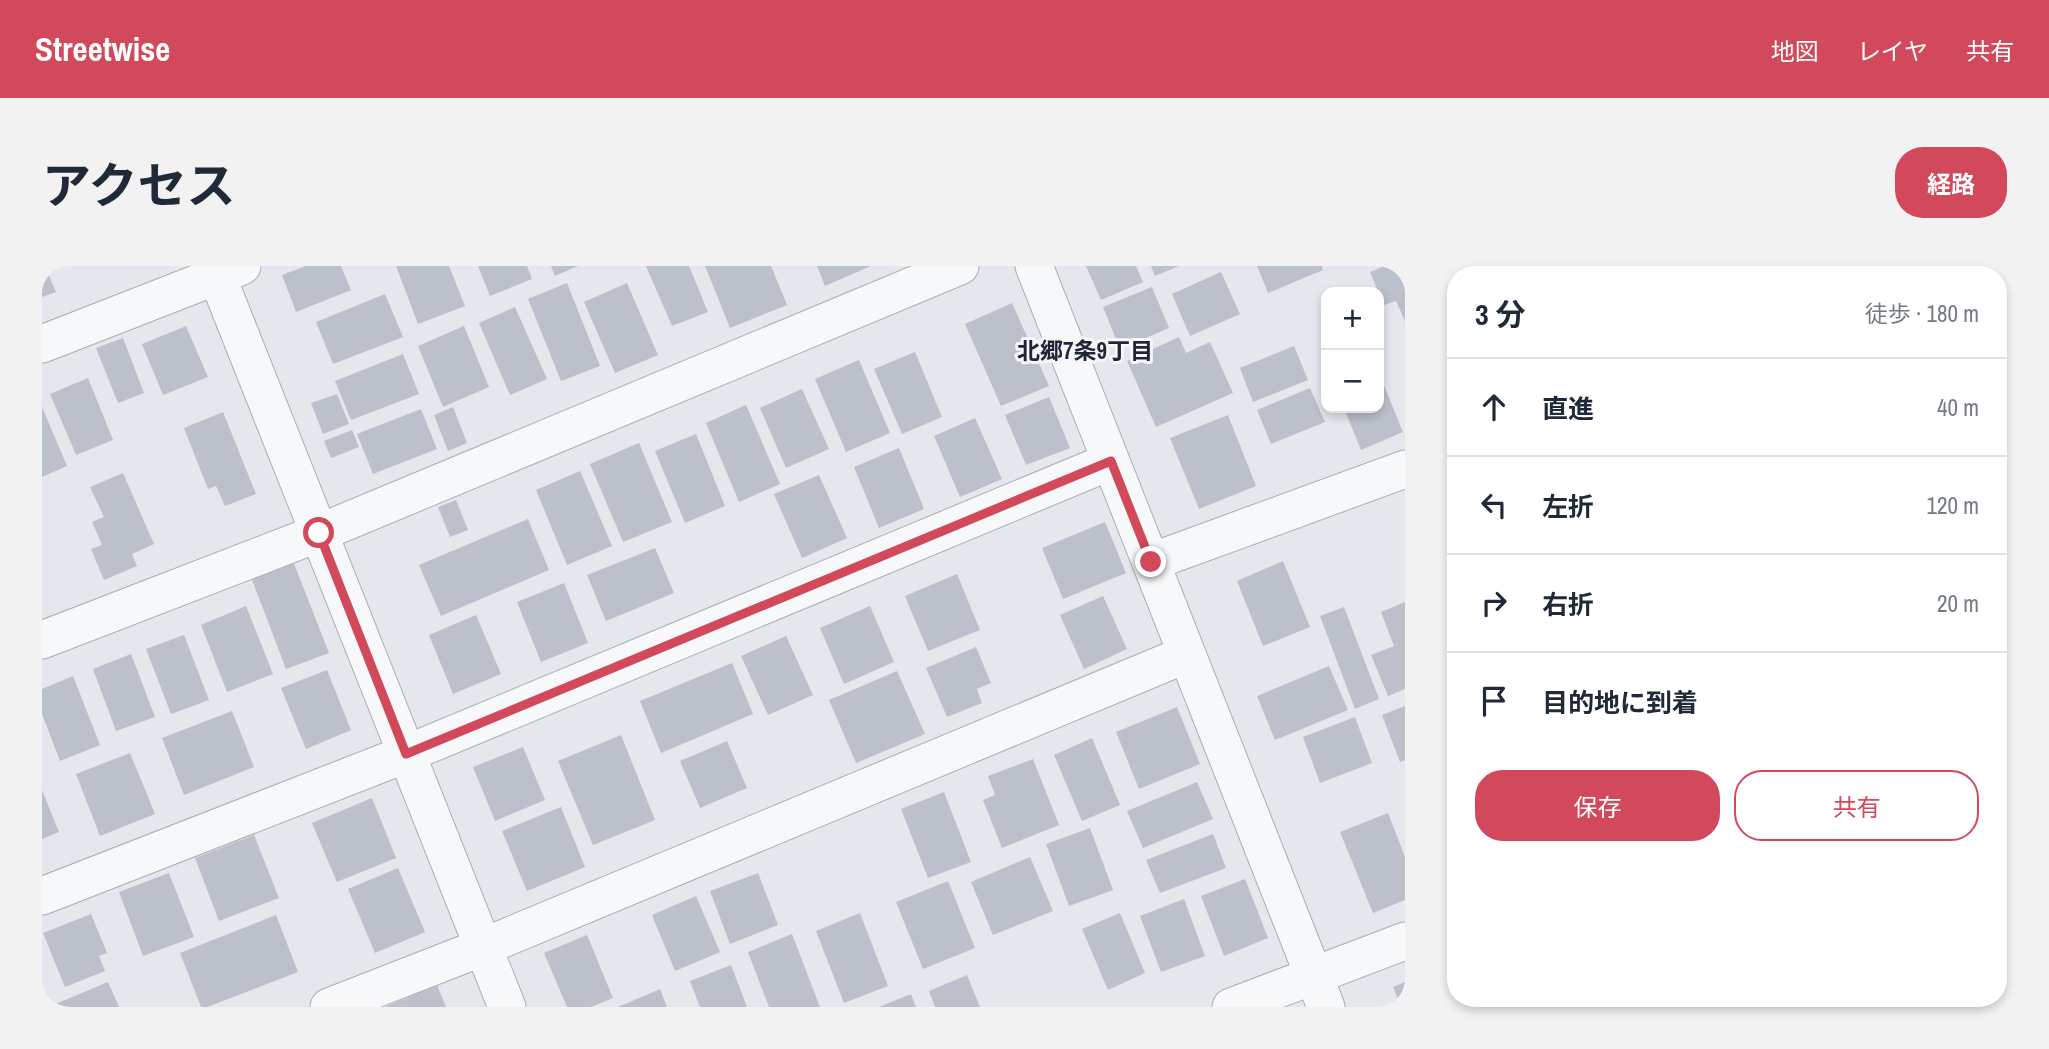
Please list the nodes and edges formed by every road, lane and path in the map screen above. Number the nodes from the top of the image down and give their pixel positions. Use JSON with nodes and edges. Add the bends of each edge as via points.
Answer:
{"nodes":[{"id":1,"x":960,"y":266,"type":"edge"},
{"id":2,"x":1034,"y":266,"type":"edge"},
{"id":3,"x":224,"y":269,"type":"edge"},
{"id":4,"x":42,"y":344,"type":"edge"},
{"id":5,"x":1111,"y":461,"type":"junction"},
{"id":6,"x":1405,"y":469,"type":"edge"},
{"id":7,"x":319,"y":533,"type":"junction"},
{"id":8,"x":1151,"y":562,"type":"junction"},
{"id":9,"x":42,"y":639,"type":"edge"},
{"id":10,"x":1187,"y":654,"type":"junction"},
{"id":11,"x":406,"y":754,"type":"junction"},
{"id":12,"x":42,"y":896,"type":"edge"},
{"id":13,"x":1405,"y":941,"type":"edge"},
{"id":14,"x":483,"y":947,"type":"junction"},
{"id":15,"x":1319,"y":991,"type":"edge"},
{"id":16,"x":329,"y":1007,"type":"edge"},
{"id":17,"x":507,"y":1007,"type":"edge"},
{"id":18,"x":1231,"y":1007,"type":"edge"}],
"edges":[{"from":1,"to":7,"type":"street"},
{"from":2,"to":5,"type":"street"},
{"from":3,"to":4,"type":"street"},
{"from":3,"to":7,"type":"street"},
{"from":5,"to":8,"type":"street"},
{"from":5,"to":11,"type":"street"},
{"from":6,"to":8,"type":"street"},
{"from":7,"to":9,"type":"street"},
{"from":7,"to":11,"type":"street"},
{"from":8,"to":10,"type":"street"},
{"from":10,"to":14,"type":"street"},
{"from":10,"to":15,"type":"street"},
{"from":11,"to":12,"type":"street"},
{"from":11,"to":14,"type":"street"},
{"from":13,"to":15,"type":"street"},
{"from":14,"to":16,"type":"street"},
{"from":14,"to":17,"type":"street"},
{"from":15,"to":18,"type":"street"}]}
